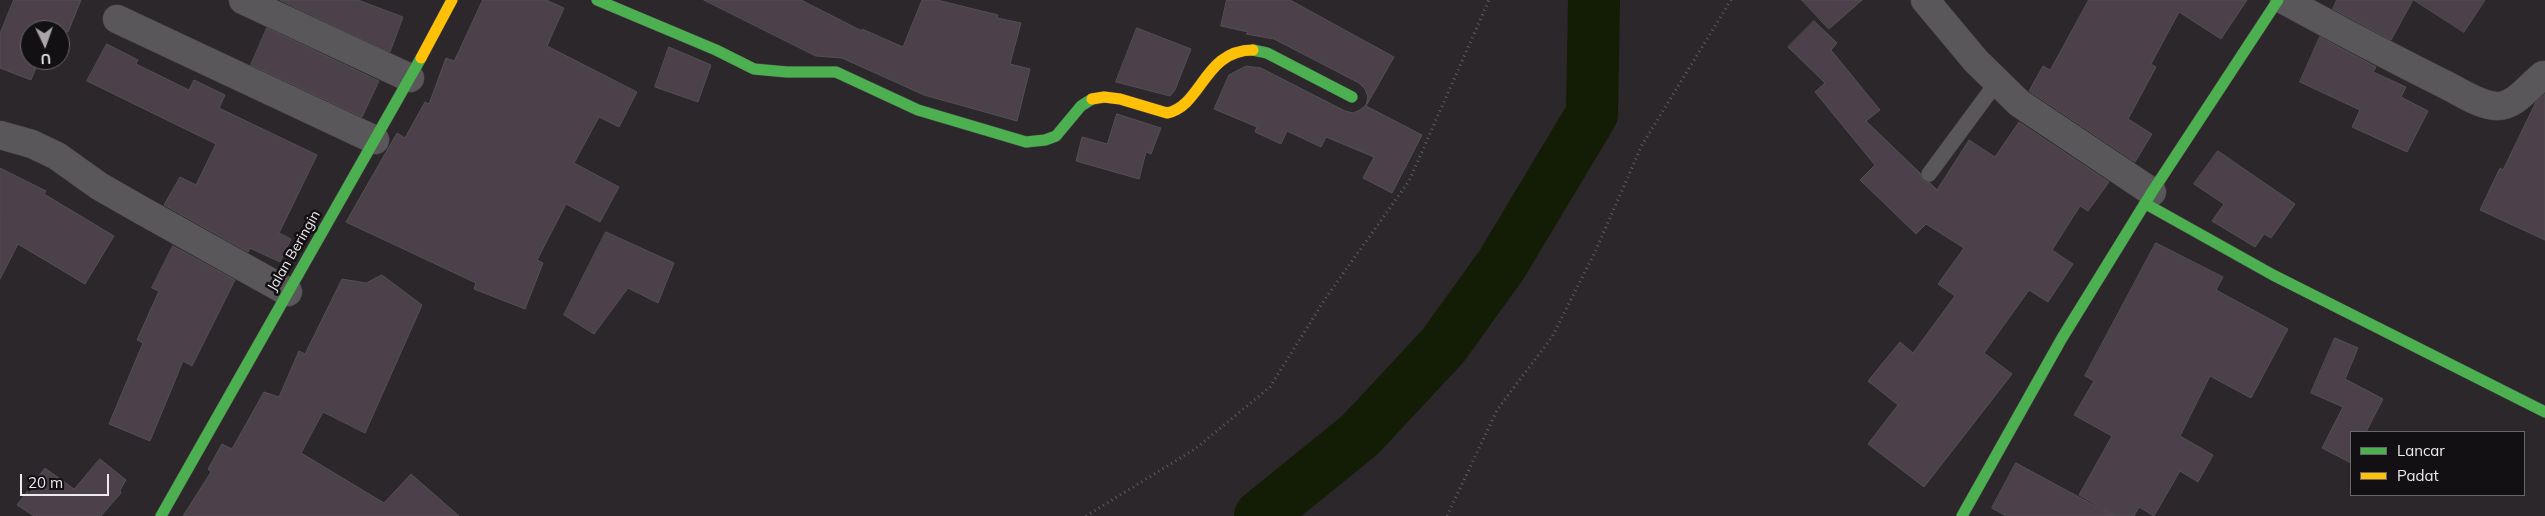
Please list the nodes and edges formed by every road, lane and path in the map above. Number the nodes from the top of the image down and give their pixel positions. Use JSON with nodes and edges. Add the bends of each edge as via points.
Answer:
{"nodes":[{"id":1,"x":243,"y":0,"type":"edge"},
{"id":2,"x":452,"y":0,"type":"edge"},
{"id":3,"x":597,"y":0,"type":"edge"},
{"id":4,"x":1489,"y":0,"type":"edge"},
{"id":5,"x":1731,"y":0,"type":"edge"},
{"id":6,"x":1925,"y":0,"type":"edge"},
{"id":7,"x":2278,"y":0,"type":"edge"},
{"id":8,"x":2284,"y":0,"type":"edge"},
{"id":9,"x":116,"y":19,"type":"dead end"},
{"id":10,"x":2544,"y":75,"type":"dead end"},
{"id":11,"x":410,"y":78,"type":"junction"},
{"id":12,"x":1997,"y":82,"type":"junction"},
{"id":13,"x":1352,"y":97,"type":"dead end"},
{"id":14,"x":0,"y":135,"type":"edge"},
{"id":15,"x":375,"y":140,"type":"junction"},
{"id":16,"x":1929,"y":174,"type":"dead end"},
{"id":17,"x":2149,"y":198,"type":"junction"},
{"id":18,"x":288,"y":292,"type":"junction"},
{"id":19,"x":2545,"y":412,"type":"edge"},
{"id":20,"x":162,"y":516,"type":"edge"},
{"id":21,"x":1086,"y":516,"type":"edge"},
{"id":22,"x":1447,"y":516,"type":"edge"},
{"id":23,"x":1962,"y":516,"type":"edge"}],
"edges":[{"from":1,"to":11,"type":"street"},
{"from":2,"to":11,"type":"street","name":"Jalan Beringin"},
{"from":3,"to":13,"type":"street","via":[[754,69],[836,72],[918,110],[1026,142],[1044,141],[1055,136],[1087,101],[1104,97],[1167,113],[1177,112],[1211,70],[1243,48],[1267,52]]},
{"from":4,"to":21,"type":"path","via":[[1409,180],[1324,299],[1270,387],[1195,449]]},
{"from":5,"to":22,"type":"path","via":[[1642,145],[1595,252],[1552,337],[1497,410]]},
{"from":6,"to":12,"type":"street"},
{"from":7,"to":17,"type":"street"},
{"from":8,"to":10,"type":"street","via":[[2481,102],[2497,106],[2506,104]]},
{"from":9,"to":15,"type":"street"},
{"from":11,"to":15,"type":"street","name":"Jalan Beringin"},
{"from":12,"to":16,"type":"lane"},
{"from":12,"to":17,"type":"street","via":[[2019,103]]},
{"from":14,"to":18,"type":"street","via":[[32,144],[57,156],[99,186]]},
{"from":15,"to":18,"type":"street","name":"Jalan Beringin"},
{"from":17,"to":19,"type":"street","via":[[2273,275]]},
{"from":17,"to":23,"type":"street","via":[[2062,338]]},
{"from":18,"to":20,"type":"street","name":"Jalan Beringin"}]}
